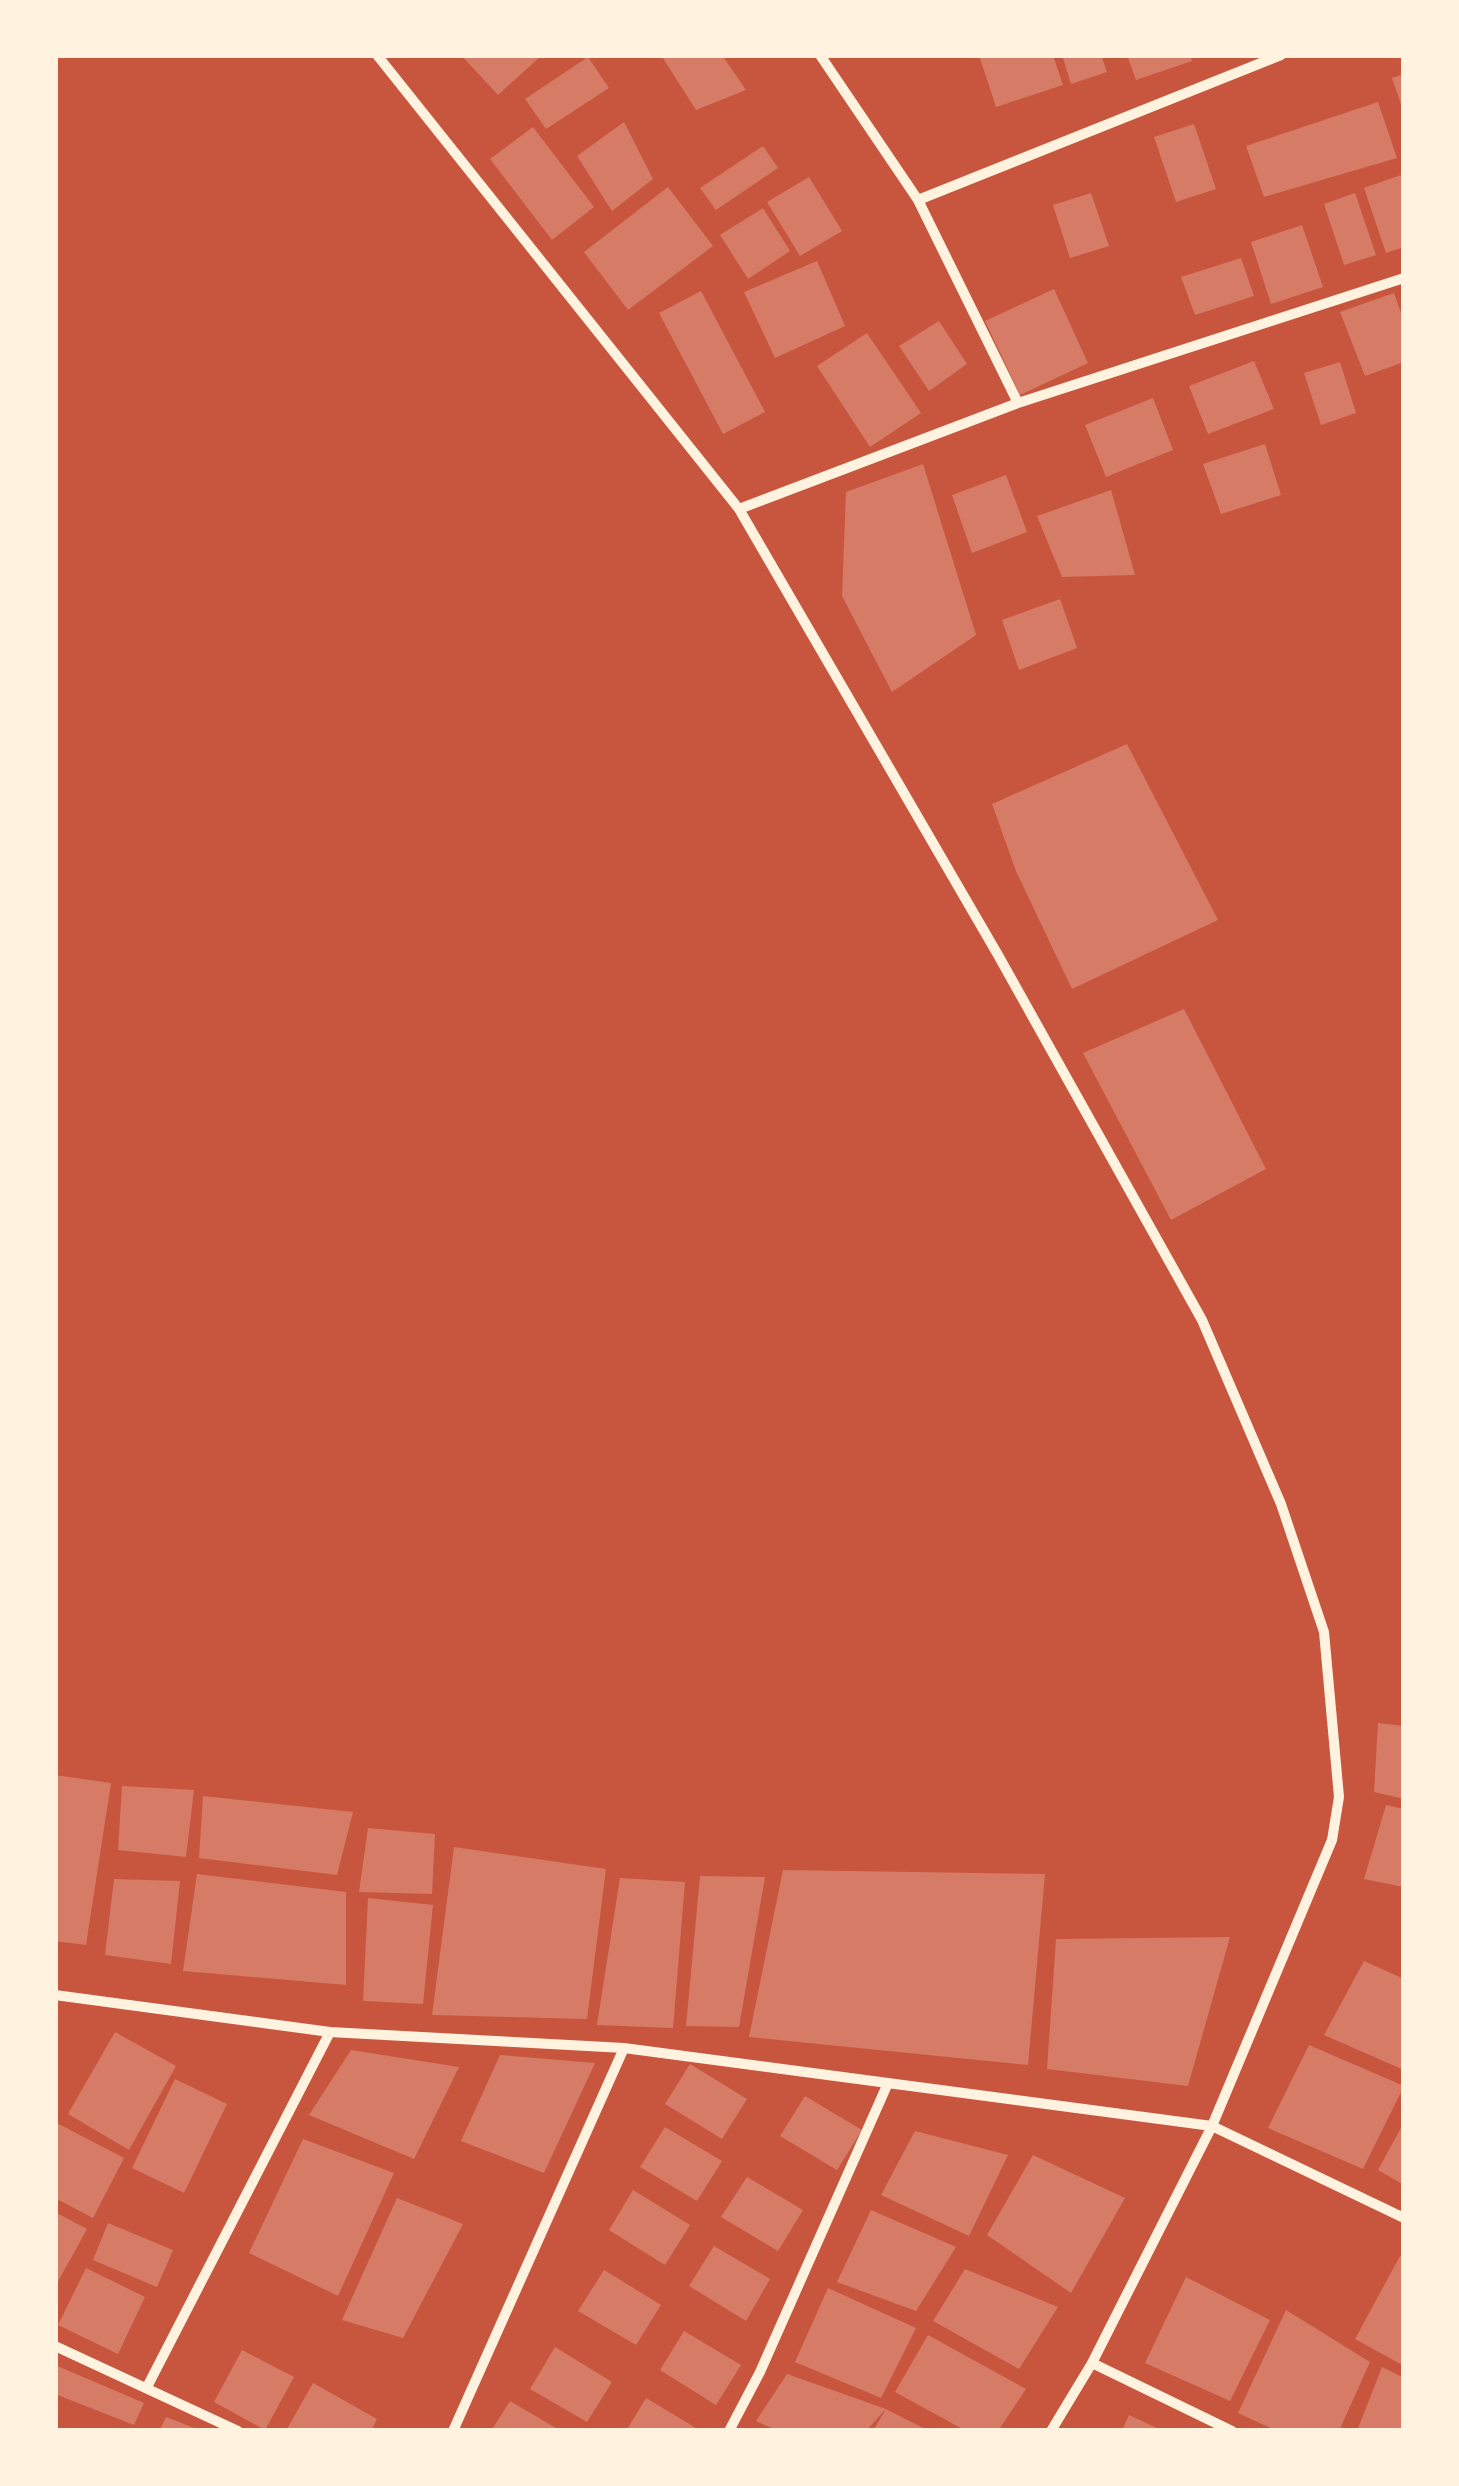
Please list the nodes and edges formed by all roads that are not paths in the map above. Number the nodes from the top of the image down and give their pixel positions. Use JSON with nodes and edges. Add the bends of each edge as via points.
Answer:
{"nodes":[{"id":1,"x":377,"y":55,"type":"edge"},
{"id":2,"x":820,"y":55,"type":"edge"},
{"id":3,"x":1281,"y":55,"type":"edge"},
{"id":4,"x":918,"y":200,"type":"junction"},
{"id":5,"x":1404,"y":278,"type":"edge"},
{"id":6,"x":1018,"y":403,"type":"junction"},
{"id":7,"x":739,"y":509,"type":"junction"},
{"id":8,"x":55,"y":1995,"type":"edge"},
{"id":9,"x":330,"y":2032,"type":"junction"},
{"id":10,"x":624,"y":2048,"type":"junction"},
{"id":11,"x":888,"y":2082,"type":"junction"},
{"id":12,"x":1212,"y":2126,"type":"junction"},
{"id":13,"x":1404,"y":2218,"type":"edge"},
{"id":14,"x":55,"y":2346,"type":"edge"},
{"id":15,"x":1092,"y":2364,"type":"junction"},
{"id":16,"x":148,"y":2387,"type":"junction"},
{"id":17,"x":238,"y":2431,"type":"edge"},
{"id":18,"x":454,"y":2431,"type":"edge"},
{"id":19,"x":729,"y":2431,"type":"edge"},
{"id":20,"x":1051,"y":2431,"type":"edge"},
{"id":21,"x":1232,"y":2431,"type":"edge"}],
"edges":[{"from":1,"to":7,"type":"street"},
{"from":2,"to":4,"type":"street"},
{"from":3,"to":4,"type":"street"},
{"from":4,"to":6,"type":"street"},
{"from":5,"to":6,"type":"street"},
{"from":6,"to":7,"type":"street"},
{"from":7,"to":12,"type":"street","via":[[1202,1320],[1281,1504],[1324,1632],[1338,1797],[1332,1840]]},
{"from":8,"to":9,"type":"street"},
{"from":9,"to":10,"type":"street"},
{"from":9,"to":16,"type":"street"},
{"from":10,"to":11,"type":"street"},
{"from":10,"to":18,"type":"street"},
{"from":11,"to":12,"type":"street"},
{"from":11,"to":19,"type":"street"},
{"from":12,"to":13,"type":"street"},
{"from":12,"to":15,"type":"street"},
{"from":14,"to":16,"type":"street"},
{"from":15,"to":20,"type":"street"},
{"from":15,"to":21,"type":"street"},
{"from":16,"to":17,"type":"street"}]}
